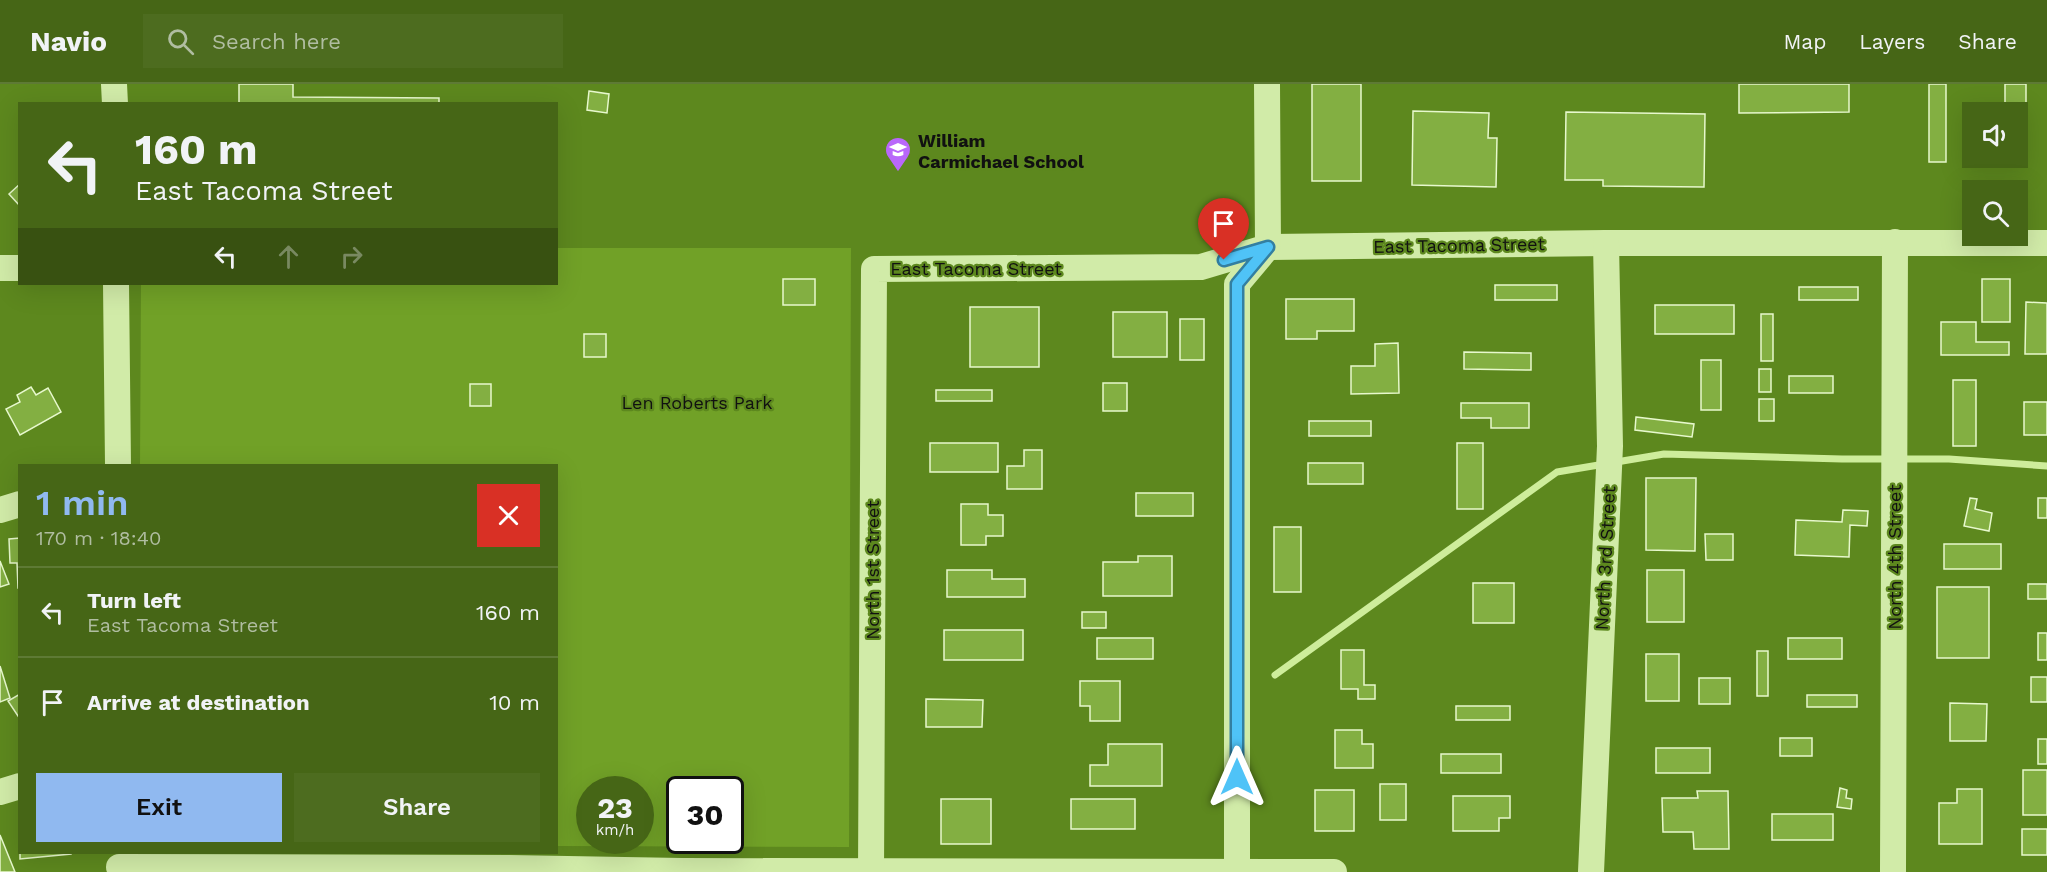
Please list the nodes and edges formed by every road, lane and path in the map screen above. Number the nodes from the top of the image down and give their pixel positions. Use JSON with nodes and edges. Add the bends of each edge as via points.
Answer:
{"nodes":[{"id":1,"x":114,"y":84,"type":"edge"},
{"id":2,"x":1267,"y":84,"type":"edge"},
{"id":3,"x":115,"y":102,"type":"edge"},
{"id":4,"x":1895,"y":242,"type":"junction"},
{"id":5,"x":1606,"y":243,"type":"junction"},
{"id":6,"x":2047,"y":243,"type":"edge"},
{"id":7,"x":1268,"y":247,"type":"junction"},
{"id":8,"x":0,"y":268,"type":"edge"},
{"id":9,"x":18,"y":268,"type":"edge"},
{"id":10,"x":874,"y":269,"type":"joint"},
{"id":11,"x":116,"y":285,"type":"edge"},
{"id":12,"x":118,"y":464,"type":"edge"},
{"id":13,"x":18,"y":505,"type":"edge"},
{"id":14,"x":0,"y":510,"type":"edge"},
{"id":15,"x":18,"y":787,"type":"edge"},
{"id":16,"x":0,"y":792,"type":"edge"},
{"id":17,"x":119,"y":864,"type":"edge"},
{"id":18,"x":510,"y":870,"type":"edge"},
{"id":19,"x":871,"y":872,"type":"edge"},
{"id":20,"x":1237,"y":872,"type":"edge"},
{"id":21,"x":1334,"y":872,"type":"edge"},
{"id":22,"x":1591,"y":872,"type":"edge"},
{"id":23,"x":1893,"y":872,"type":"edge"}],
"edges":[{"from":1,"to":3,"type":"street"},
{"from":2,"to":7,"type":"street"},
{"from":4,"to":5,"type":"street","name":"East Tacoma Street"},
{"from":4,"to":6,"type":"street","name":"East Tacoma Street"},
{"from":4,"to":23,"type":"street","name":"North 4th Street"},
{"from":5,"to":7,"type":"street","name":"East Tacoma Street"},
{"from":5,"to":22,"type":"street","name":"North 3rd Street","via":[[1610,446]]},
{"from":7,"to":10,"type":"street","name":"East Tacoma Street","via":[[1202,267]]},
{"from":7,"to":20,"type":"street","via":[[1237,284]]},
{"from":8,"to":9,"type":"street"},
{"from":10,"to":19,"type":"street","name":"North 1st Street"},
{"from":11,"to":12,"type":"street"},
{"from":13,"to":14,"type":"street"},
{"from":15,"to":16,"type":"street"},
{"from":17,"to":18,"type":"street"},
{"from":18,"to":19,"type":"street"},
{"from":19,"to":20,"type":"street"},
{"from":20,"to":21,"type":"street"}]}
